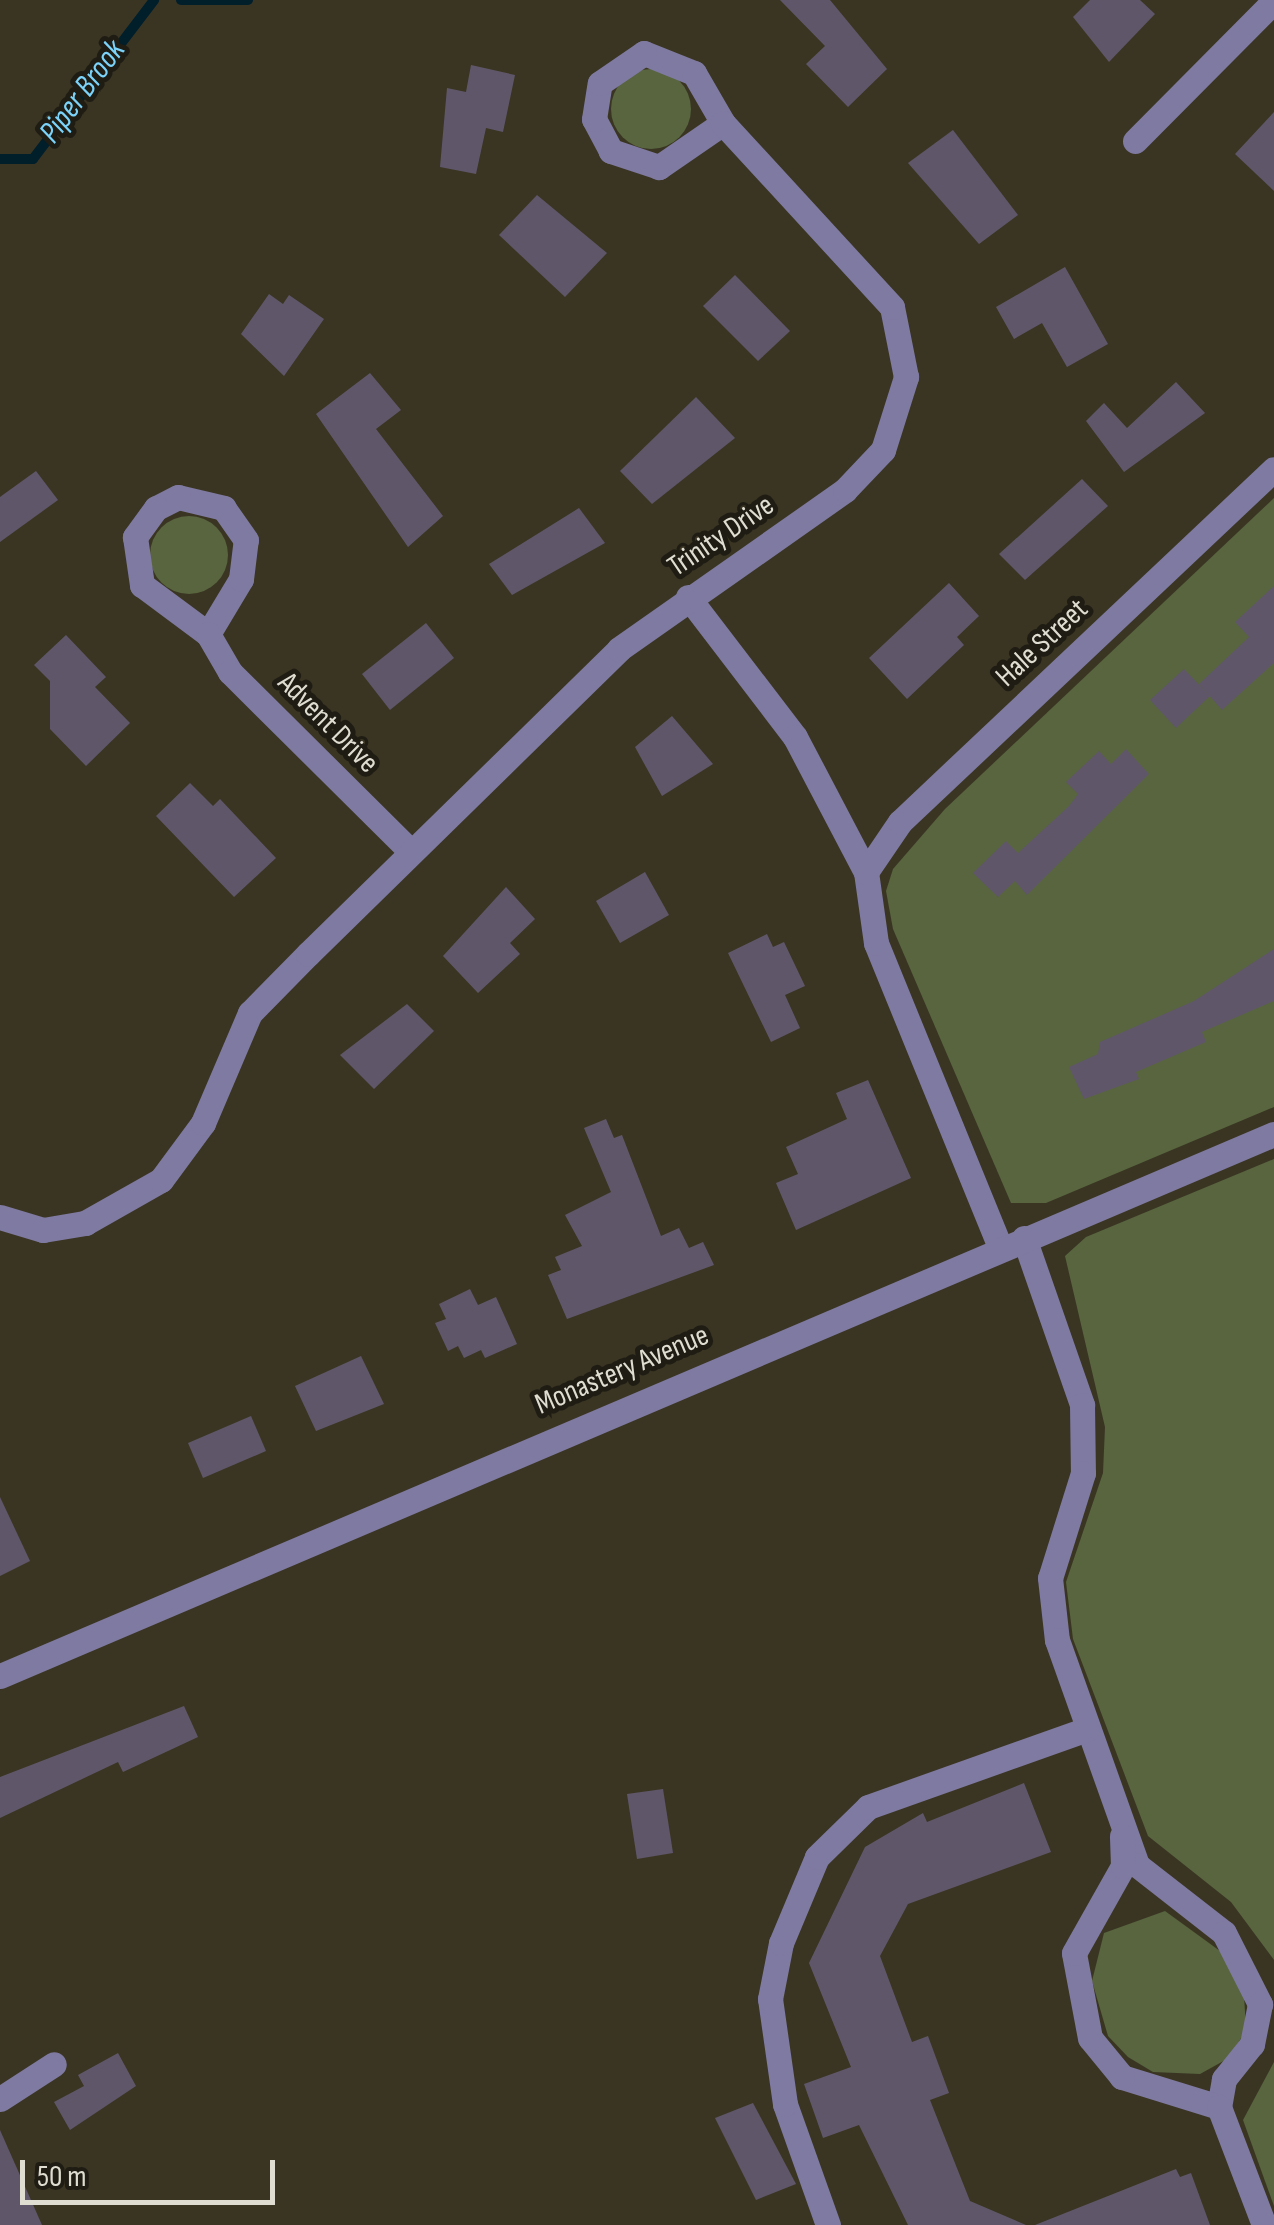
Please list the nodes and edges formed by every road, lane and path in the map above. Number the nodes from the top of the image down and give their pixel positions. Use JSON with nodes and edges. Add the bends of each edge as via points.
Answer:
{"nodes":[{"id":1,"x":1274,"y":1,"type":"edge"},
{"id":2,"x":724,"y":123,"type":"junction"},
{"id":3,"x":1135,"y":141,"type":"dead end"},
{"id":4,"x":1274,"y":470,"type":"edge"},
{"id":5,"x":688,"y":597,"type":"junction"},
{"id":6,"x":208,"y":634,"type":"junction"},
{"id":7,"x":411,"y":852,"type":"junction"},
{"id":8,"x":866,"y":872,"type":"junction"},
{"id":9,"x":1274,"y":1134,"type":"edge"},
{"id":10,"x":0,"y":1217,"type":"edge"},
{"id":11,"x":1012,"y":1242,"type":"junction"},
{"id":12,"x":0,"y":1676,"type":"edge"},
{"id":13,"x":1087,"y":1729,"type":"junction"},
{"id":14,"x":1122,"y":1836,"type":"junction"},
{"id":15,"x":54,"y":2064,"type":"dead end"},
{"id":16,"x":0,"y":2098,"type":"edge"},
{"id":17,"x":1219,"y":2107,"type":"junction"},
{"id":18,"x":828,"y":2225,"type":"edge"},
{"id":19,"x":1264,"y":2225,"type":"edge"}],
"edges":[{"from":1,"to":3,"type":"street"},
{"from":2,"to":2,"type":"street","name":"Trinity Drive","via":[[694,73],[662,54],[626,58],[594,101],[600,136],[642,167],[676,162]]},
{"from":2,"to":5,"type":"street","name":"Trinity Drive","via":[[882,290],[901,330],[906,377],[895,425],[869,470]]},
{"from":4,"to":8,"type":"street","name":"Hale Street","via":[[900,822]]},
{"from":5,"to":7,"type":"street","name":"Trinity Drive","via":[[620,649]]},
{"from":5,"to":8,"type":"street","via":[[795,737]]},
{"from":6,"to":6,"type":"street","name":"Advent Drive","via":[[241,578],[246,540],[224,508],[178,498],[147,516],[134,562],[150,594]]},
{"from":6,"to":7,"type":"street","name":"Advent Drive","via":[[230,672]]},
{"from":7,"to":10,"type":"street","name":"Trinity Drive","via":[[250,1013],[203,1122],[161,1180],[84,1224],[43,1230]]},
{"from":8,"to":11,"type":"street","via":[[876,943]]},
{"from":9,"to":11,"type":"street","name":"Monastery Avenue"},
{"from":11,"to":12,"type":"street","name":"Monastery Avenue"},
{"from":11,"to":13,"type":"street","via":[[1082,1405],[1083,1473],[1057,1544],[1050,1597]]},
{"from":13,"to":14,"type":"street"},
{"from":13,"to":18,"type":"street","via":[[868,1807],[817,1857],[777,1954],[770,2000],[785,2104]]},
{"from":14,"to":17,"type":"street","via":[[1145,1874],[1224,1932],[1251,1976],[1260,2025],[1224,2079]]},
{"from":14,"to":17,"type":"street","via":[[1122,1866],[1074,1953],[1090,2038],[1122,2078]]},
{"from":15,"to":16,"type":"street"},
{"from":17,"to":19,"type":"street"}]}
